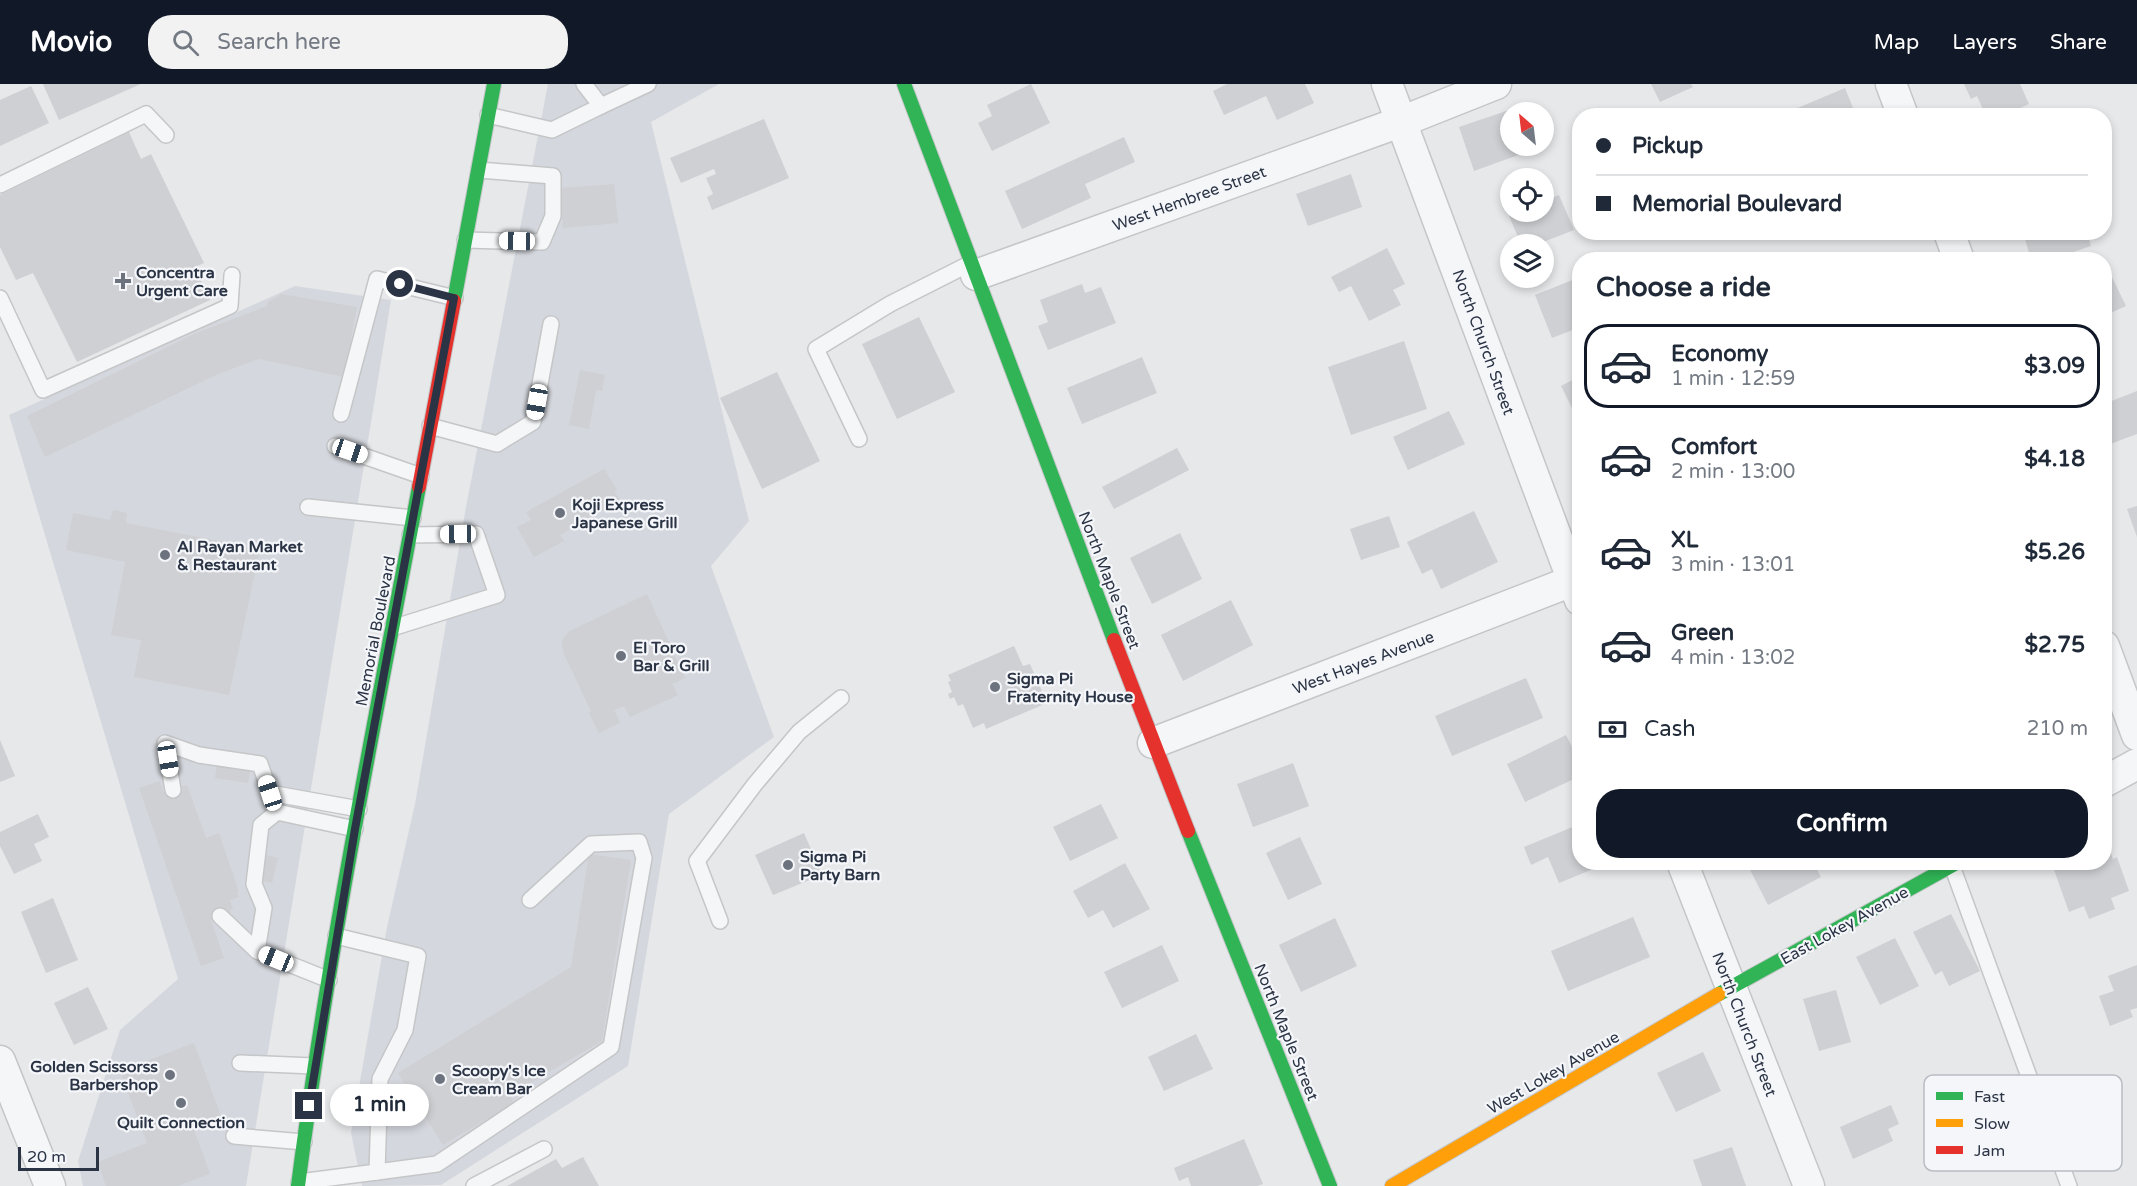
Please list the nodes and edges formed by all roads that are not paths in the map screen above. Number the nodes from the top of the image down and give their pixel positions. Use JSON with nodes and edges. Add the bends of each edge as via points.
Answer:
{"nodes":[{"id":1,"x":495,"y":84,"type":"edge"},
{"id":2,"x":584,"y":84,"type":"edge"},
{"id":3,"x":648,"y":84,"type":"edge"},
{"id":4,"x":904,"y":84,"type":"edge"},
{"id":5,"x":1387,"y":84,"type":"edge"},
{"id":6,"x":1496,"y":84,"type":"edge"},
{"id":7,"x":1891,"y":84,"type":"edge"},
{"id":8,"x":601,"y":106,"type":"junction"},
{"id":9,"x":1900,"y":108,"type":"edge"},
{"id":10,"x":488,"y":115,"type":"junction"},
{"id":11,"x":1402,"y":121,"type":"junction"},
{"id":12,"x":166,"y":135,"type":"dead end"},
{"id":13,"x":479,"y":170,"type":"junction"},
{"id":14,"x":0,"y":185,"type":"edge"},
{"id":15,"x":465,"y":240,"type":"junction"},
{"id":16,"x":973,"y":269,"type":"junction"},
{"id":17,"x":231,"y":275,"type":"dead end"},
{"id":18,"x":0,"y":298,"type":"edge"},
{"id":19,"x":454,"y":298,"type":"junction"},
{"id":20,"x":551,"y":324,"type":"dead end"},
{"id":21,"x":340,"y":414,"type":"dead end"},
{"id":22,"x":430,"y":426,"type":"junction"},
{"id":23,"x":859,"y":439,"type":"dead end"},
{"id":24,"x":334,"y":446,"type":"dead end"},
{"id":25,"x":421,"y":476,"type":"junction"},
{"id":26,"x":308,"y":507,"type":"dead end"},
{"id":27,"x":413,"y":519,"type":"junction"},
{"id":28,"x":410,"y":535,"type":"junction"},
{"id":29,"x":1572,"y":573,"type":"edge"},
{"id":30,"x":1572,"y":588,"type":"edge"},
{"id":31,"x":392,"y":628,"type":"junction"},
{"id":32,"x":2112,"y":668,"type":"edge"},
{"id":33,"x":841,"y":698,"type":"dead end"},
{"id":34,"x":2137,"y":735,"type":"edge"},
{"id":35,"x":1153,"y":743,"type":"junction"},
{"id":36,"x":2137,"y":765,"type":"edge"},
{"id":37,"x":2112,"y":778,"type":"edge"},
{"id":38,"x":173,"y":790,"type":"dead end"},
{"id":39,"x":358,"y":809,"type":"junction"},
{"id":40,"x":355,"y":829,"type":"junction"},
{"id":41,"x":1685,"y":870,"type":"edge"},
{"id":42,"x":1944,"y":870,"type":"edge"},
{"id":43,"x":1957,"y":870,"type":"edge"},
{"id":44,"x":530,"y":900,"type":"dead end"},
{"id":45,"x":220,"y":916,"type":"dead end"},
{"id":46,"x":720,"y":921,"type":"dead end"},
{"id":47,"x":336,"y":936,"type":"junction"},
{"id":48,"x":256,"y":951,"type":"junction"},
{"id":49,"x":329,"y":980,"type":"junction"},
{"id":50,"x":1731,"y":987,"type":"junction"},
{"id":51,"x":0,"y":1061,"type":"edge"},
{"id":52,"x":240,"y":1063,"type":"dead end"},
{"id":53,"x":314,"y":1066,"type":"junction"},
{"id":54,"x":2030,"y":1075,"type":"edge"},
{"id":55,"x":234,"y":1136,"type":"dead end"},
{"id":56,"x":304,"y":1142,"type":"junction"},
{"id":57,"x":544,"y":1149,"type":"dead end"},
{"id":58,"x":2064,"y":1171,"type":"edge"},
{"id":59,"x":377,"y":1172,"type":"junction"},
{"id":60,"x":298,"y":1184,"type":"edge"},
{"id":61,"x":50,"y":1186,"type":"edge"},
{"id":62,"x":474,"y":1186,"type":"edge"},
{"id":63,"x":1330,"y":1186,"type":"edge"},
{"id":64,"x":1392,"y":1186,"type":"edge"},
{"id":65,"x":1809,"y":1186,"type":"edge"},
{"id":66,"x":2069,"y":1186,"type":"edge"}],
"edges":[{"from":1,"to":10,"type":"street","name":"Memorial Boulevard"},
{"from":2,"to":8,"type":"lane"},
{"from":3,"to":8,"type":"lane"},
{"from":4,"to":16,"type":"street","name":"North Maple Street"},
{"from":5,"to":11,"type":"street","name":"North Church Street"},
{"from":6,"to":11,"type":"street","name":"West Hembree Street"},
{"from":7,"to":9,"type":"street"},
{"from":8,"to":10,"type":"lane","via":[[552,130]]},
{"from":10,"to":13,"type":"street","name":"Memorial Boulevard"},
{"from":11,"to":16,"type":"street","name":"West Hembree Street"},
{"from":11,"to":29,"type":"street","name":"North Church Street"},
{"from":12,"to":14,"type":"lane","via":[[146,114]]},
{"from":13,"to":15,"type":"street","name":"Memorial Boulevard"},
{"from":13,"to":15,"type":"lane","via":[[553,176],[553,216],[542,242]]},
{"from":15,"to":19,"type":"street","name":"Memorial Boulevard"},
{"from":16,"to":23,"type":"lane","via":[[890,304],[816,349]]},
{"from":16,"to":35,"type":"street","name":"North Maple Street"},
{"from":17,"to":18,"type":"lane","via":[[230,306],[43,390]]},
{"from":19,"to":21,"type":"lane","via":[[377,279]]},
{"from":19,"to":22,"type":"street","name":"Memorial Boulevard"},
{"from":20,"to":22,"type":"lane","via":[[533,422],[497,444]]},
{"from":22,"to":25,"type":"street","name":"Memorial Boulevard"},
{"from":24,"to":25,"type":"lane"},
{"from":25,"to":27,"type":"street","name":"Memorial Boulevard"},
{"from":26,"to":27,"type":"lane"},
{"from":27,"to":28,"type":"street","name":"Memorial Boulevard"},
{"from":28,"to":31,"type":"street","name":"Memorial Boulevard"},
{"from":28,"to":31,"type":"lane","via":[[476,534],[497,595]]},
{"from":30,"to":35,"type":"street","name":"West Hayes Avenue"},
{"from":31,"to":39,"type":"street","name":"Memorial Boulevard"},
{"from":32,"to":34,"type":"street"},
{"from":33,"to":46,"type":"lane","via":[[799,732],[697,861]]},
{"from":35,"to":63,"type":"street","name":"North Maple Street"},
{"from":36,"to":37,"type":"street"},
{"from":38,"to":39,"type":"lane","via":[[165,743],[199,755],[260,764],[270,793]]},
{"from":39,"to":40,"type":"street","name":"Memorial Boulevard"},
{"from":40,"to":47,"type":"street","name":"Memorial Boulevard"},
{"from":40,"to":48,"type":"lane","via":[[277,812],[261,825],[254,884],[264,908]]},
{"from":41,"to":50,"type":"street","name":"North Church Street"},
{"from":42,"to":50,"type":"street","name":"East Lokey Avenue"},
{"from":43,"to":54,"type":"lane"},
{"from":44,"to":59,"type":"lane","via":[[591,844],[639,842],[644,858],[611,1047],[436,1164]]},
{"from":45,"to":48,"type":"lane"},
{"from":47,"to":49,"type":"street","name":"Memorial Boulevard"},
{"from":47,"to":59,"type":"lane","via":[[418,956],[405,1030],[380,1079]]},
{"from":48,"to":49,"type":"lane"},
{"from":49,"to":53,"type":"street","name":"Memorial Boulevard"},
{"from":50,"to":64,"type":"street","name":"West Lokey Avenue"},
{"from":50,"to":65,"type":"street","name":"North Church Street"},
{"from":51,"to":61,"type":"street"},
{"from":52,"to":53,"type":"lane"},
{"from":53,"to":56,"type":"street","name":"Memorial Boulevard"},
{"from":55,"to":56,"type":"lane"},
{"from":56,"to":60,"type":"street","name":"Memorial Boulevard"},
{"from":57,"to":62,"type":"lane"},
{"from":58,"to":66,"type":"lane"},
{"from":59,"to":60,"type":"lane"}]}
